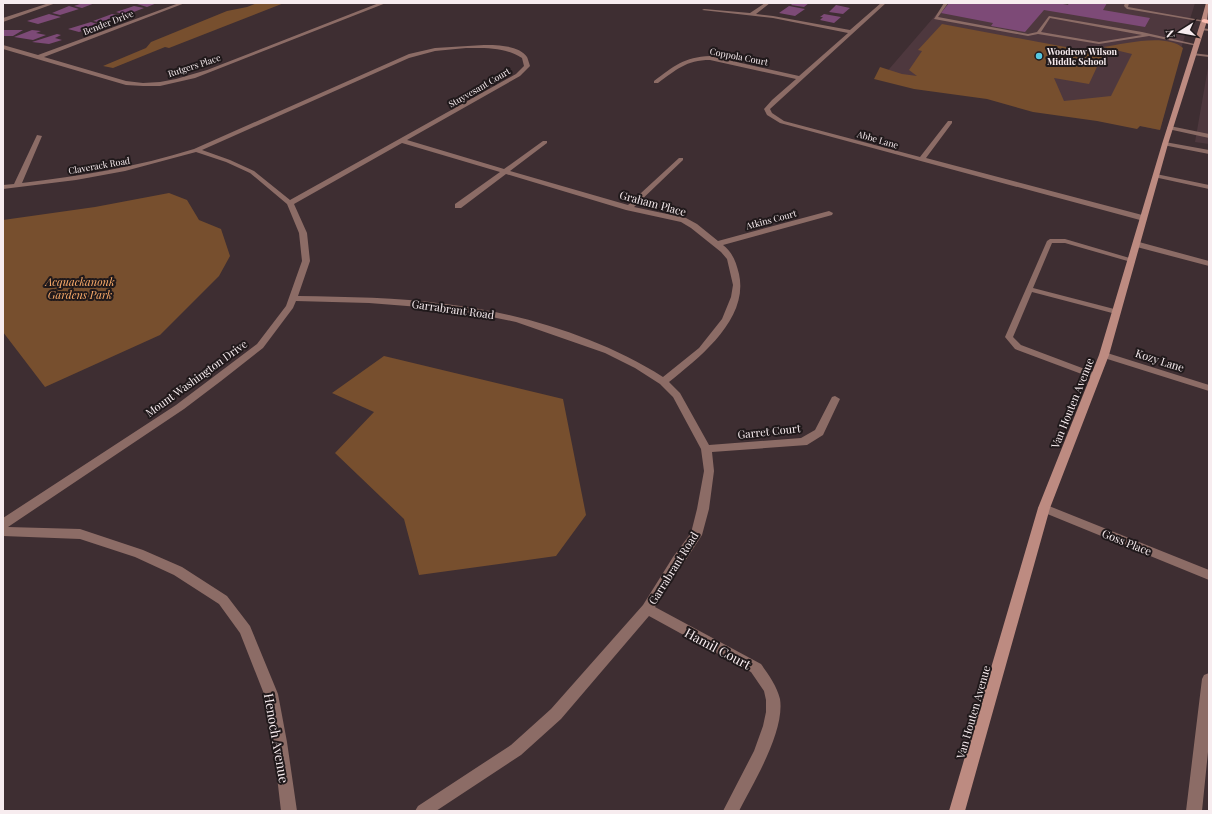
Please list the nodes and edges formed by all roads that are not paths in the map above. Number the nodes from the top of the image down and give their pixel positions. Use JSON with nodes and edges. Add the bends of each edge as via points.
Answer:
{"nodes":[{"id":1,"x":54,"y":3,"type":"edge"},
{"id":2,"x":183,"y":3,"type":"edge"},
{"id":3,"x":384,"y":3,"type":"edge"},
{"id":4,"x":768,"y":3,"type":"edge"},
{"id":5,"x":884,"y":3,"type":"edge"},
{"id":6,"x":946,"y":3,"type":"edge"},
{"id":7,"x":1127,"y":3,"type":"edge"},
{"id":8,"x":1208,"y":3,"type":"edge"},
{"id":9,"x":704,"y":10,"type":"dead end"},
{"id":10,"x":752,"y":14,"type":"junction"},
{"id":11,"x":3,"y":20,"type":"edge"},
{"id":12,"x":1206,"y":26,"type":"edge"},
{"id":13,"x":852,"y":32,"type":"junction"},
{"id":14,"x":1038,"y":33,"type":"junction"},
{"id":15,"x":1149,"y":35,"type":"junction"},
{"id":16,"x":3,"y":47,"type":"edge"},
{"id":17,"x":1196,"y":49,"type":"junction"},
{"id":18,"x":1209,"y":56,"type":"edge"},
{"id":19,"x":39,"y":57,"type":"junction"},
{"id":20,"x":800,"y":78,"type":"junction"},
{"id":21,"x":656,"y":82,"type":"dead end"},
{"id":22,"x":950,"y":122,"type":"dead end"},
{"id":23,"x":1170,"y":128,"type":"junction"},
{"id":24,"x":39,"y":136,"type":"dead end"},
{"id":25,"x":1209,"y":136,"type":"edge"},
{"id":26,"x":402,"y":141,"type":"junction"},
{"id":27,"x":545,"y":142,"type":"dead end"},
{"id":28,"x":1165,"y":144,"type":"junction"},
{"id":29,"x":196,"y":150,"type":"junction"},
{"id":30,"x":1209,"y":152,"type":"edge"},
{"id":31,"x":681,"y":159,"type":"dead end"},
{"id":32,"x":921,"y":160,"type":"junction"},
{"id":33,"x":504,"y":172,"type":"junction"},
{"id":34,"x":1156,"y":176,"type":"junction"},
{"id":35,"x":17,"y":186,"type":"junction"},
{"id":36,"x":3,"y":187,"type":"edge"},
{"id":37,"x":1209,"y":188,"type":"edge"},
{"id":38,"x":290,"y":203,"type":"junction"},
{"id":39,"x":458,"y":206,"type":"dead end"},
{"id":40,"x":629,"y":208,"type":"junction"},
{"id":41,"x":829,"y":214,"type":"dead end"},
{"id":42,"x":1143,"y":218,"type":"junction"},
{"id":43,"x":717,"y":244,"type":"junction"},
{"id":44,"x":1136,"y":244,"type":"junction"},
{"id":45,"x":1131,"y":260,"type":"junction"},
{"id":46,"x":1209,"y":264,"type":"edge"},
{"id":47,"x":1029,"y":289,"type":"junction"},
{"id":48,"x":292,"y":298,"type":"junction"},
{"id":49,"x":1116,"y":312,"type":"junction"},
{"id":50,"x":1104,"y":355,"type":"junction"},
{"id":51,"x":1096,"y":376,"type":"junction"},
{"id":52,"x":663,"y":382,"type":"junction"},
{"id":53,"x":1209,"y":388,"type":"edge"},
{"id":54,"x":835,"y":398,"type":"dead end"},
{"id":55,"x":706,"y":449,"type":"junction"},
{"id":56,"x":1044,"y":508,"type":"junction"},
{"id":57,"x":3,"y":524,"type":"edge"},
{"id":58,"x":3,"y":531,"type":"edge"},
{"id":59,"x":1209,"y":575,"type":"edge"},
{"id":60,"x":647,"y":609,"type":"junction"},
{"id":61,"x":1209,"y":679,"type":"edge"},
{"id":62,"x":289,"y":811,"type":"edge"},
{"id":63,"x":423,"y":811,"type":"edge"},
{"id":64,"x":731,"y":811,"type":"edge"},
{"id":65,"x":957,"y":811,"type":"edge"},
{"id":66,"x":1194,"y":811,"type":"edge"}],
"edges":[{"from":1,"to":11,"type":"street"},
{"from":2,"to":19,"type":"street","name":"Bender Drive"},
{"from":3,"to":19,"type":"street","name":"Rutgers Place","via":[[171,83],[126,83]]},
{"from":4,"to":10,"type":"street"},
{"from":5,"to":13,"type":"street","name":"Abbe Lane"},
{"from":6,"to":14,"type":"lane","via":[[935,18],[1022,34]]},
{"from":7,"to":12,"type":"lane","via":[[1127,8]]},
{"from":8,"to":12,"type":"main road","name":"Van Houten Avenue"},
{"from":9,"to":10,"type":"street"},
{"from":10,"to":13,"type":"street"},
{"from":12,"to":17,"type":"main road","name":"Van Houten Avenue"},
{"from":13,"to":20,"type":"street","name":"Abbe Lane"},
{"from":14,"to":15,"type":"lane","via":[[1099,43]]},
{"from":14,"to":15,"type":"lane","via":[[1049,17]]},
{"from":15,"to":17,"type":"lane"},
{"from":16,"to":19,"type":"street","name":"Rutgers Place"},
{"from":17,"to":18,"type":"lane"},
{"from":17,"to":23,"type":"main road","name":"Van Houten Avenue"},
{"from":20,"to":21,"type":"street","name":"Coppola Court","via":[[710,58],[699,58],[685,61]]},
{"from":20,"to":32,"type":"street","name":"Abbe Lane","via":[[767,109],[775,119]]},
{"from":22,"to":32,"type":"street"},
{"from":23,"to":25,"type":"lane"},
{"from":23,"to":28,"type":"main road","name":"Van Houten Avenue"},
{"from":24,"to":35,"type":"street"},
{"from":26,"to":29,"type":"street","name":"Stuyvesant Court","via":[[518,75],[527,66],[524,56],[512,50],[479,46],[449,47],[416,54]]},
{"from":26,"to":33,"type":"street","name":"Graham Place"},
{"from":26,"to":38,"type":"street","name":"Stuyvesant Court"},
{"from":27,"to":33,"type":"street"},
{"from":28,"to":30,"type":"lane"},
{"from":28,"to":34,"type":"main road","name":"Van Houten Avenue"},
{"from":29,"to":35,"type":"street","name":"Claverack Road","via":[[117,172]]},
{"from":29,"to":38,"type":"street","name":"Mount Washington Drive","via":[[252,172]]},
{"from":31,"to":40,"type":"street"},
{"from":32,"to":42,"type":"street","name":"Abbe Lane"},
{"from":33,"to":39,"type":"street"},
{"from":33,"to":40,"type":"street","name":"Graham Place"},
{"from":34,"to":37,"type":"street"},
{"from":34,"to":42,"type":"main road","name":"Van Houten Avenue"},
{"from":35,"to":36,"type":"street","name":"Claverack Road"},
{"from":38,"to":48,"type":"street","name":"Mount Washington Drive","via":[[303,233],[305,246],[304,268]]},
{"from":40,"to":43,"type":"street","name":"Graham Place","via":[[682,220]]},
{"from":41,"to":43,"type":"street","name":"Atkins Court"},
{"from":42,"to":44,"type":"main road","name":"Van Houten Avenue"},
{"from":43,"to":52,"type":"street","name":"Graham Place","via":[[731,259],[737,285],[731,310],[720,329],[702,350]]},
{"from":44,"to":45,"type":"main road","name":"Van Houten Avenue"},
{"from":44,"to":46,"type":"street"},
{"from":45,"to":47,"type":"lane","via":[[1065,241],[1050,241]]},
{"from":45,"to":49,"type":"main road","name":"Van Houten Avenue"},
{"from":47,"to":49,"type":"lane"},
{"from":47,"to":51,"type":"lane","via":[[1009,337],[1018,347]]},
{"from":48,"to":52,"type":"street","name":"Garrabrant Road","via":[[369,300],[472,310],[540,327],[608,351]]},
{"from":48,"to":57,"type":"street","name":"Mount Washington Drive","via":[[290,306],[260,346],[218,379]]},
{"from":49,"to":50,"type":"main road","name":"Van Houten Avenue"},
{"from":50,"to":51,"type":"main road","name":"Van Houten Avenue"},
{"from":50,"to":53,"type":"street","name":"Kozy Lane"},
{"from":51,"to":56,"type":"main road","name":"Van Houten Avenue"},
{"from":52,"to":55,"type":"street","name":"Garrabrant Road","via":[[676,395]]},
{"from":54,"to":55,"type":"street","name":"Garret Court","via":[[819,432],[803,442]]},
{"from":55,"to":60,"type":"street","name":"Garrabrant Road","via":[[709,471],[696,534]]},
{"from":56,"to":59,"type":"street","name":"Goss Place"},
{"from":56,"to":65,"type":"main road","name":"Van Houten Avenue"},
{"from":58,"to":62,"type":"street","name":"Henoch Avenue","via":[[80,534],[139,553],[178,571],[223,600],[245,630],[271,694]]},
{"from":60,"to":63,"type":"street","name":"Garrabrant Road","via":[[556,714],[516,750]]},
{"from":60,"to":64,"type":"street","name":"Hamil Court","via":[[756,668],[767,682],[774,712],[770,731]]},
{"from":61,"to":66,"type":"street"}]}
